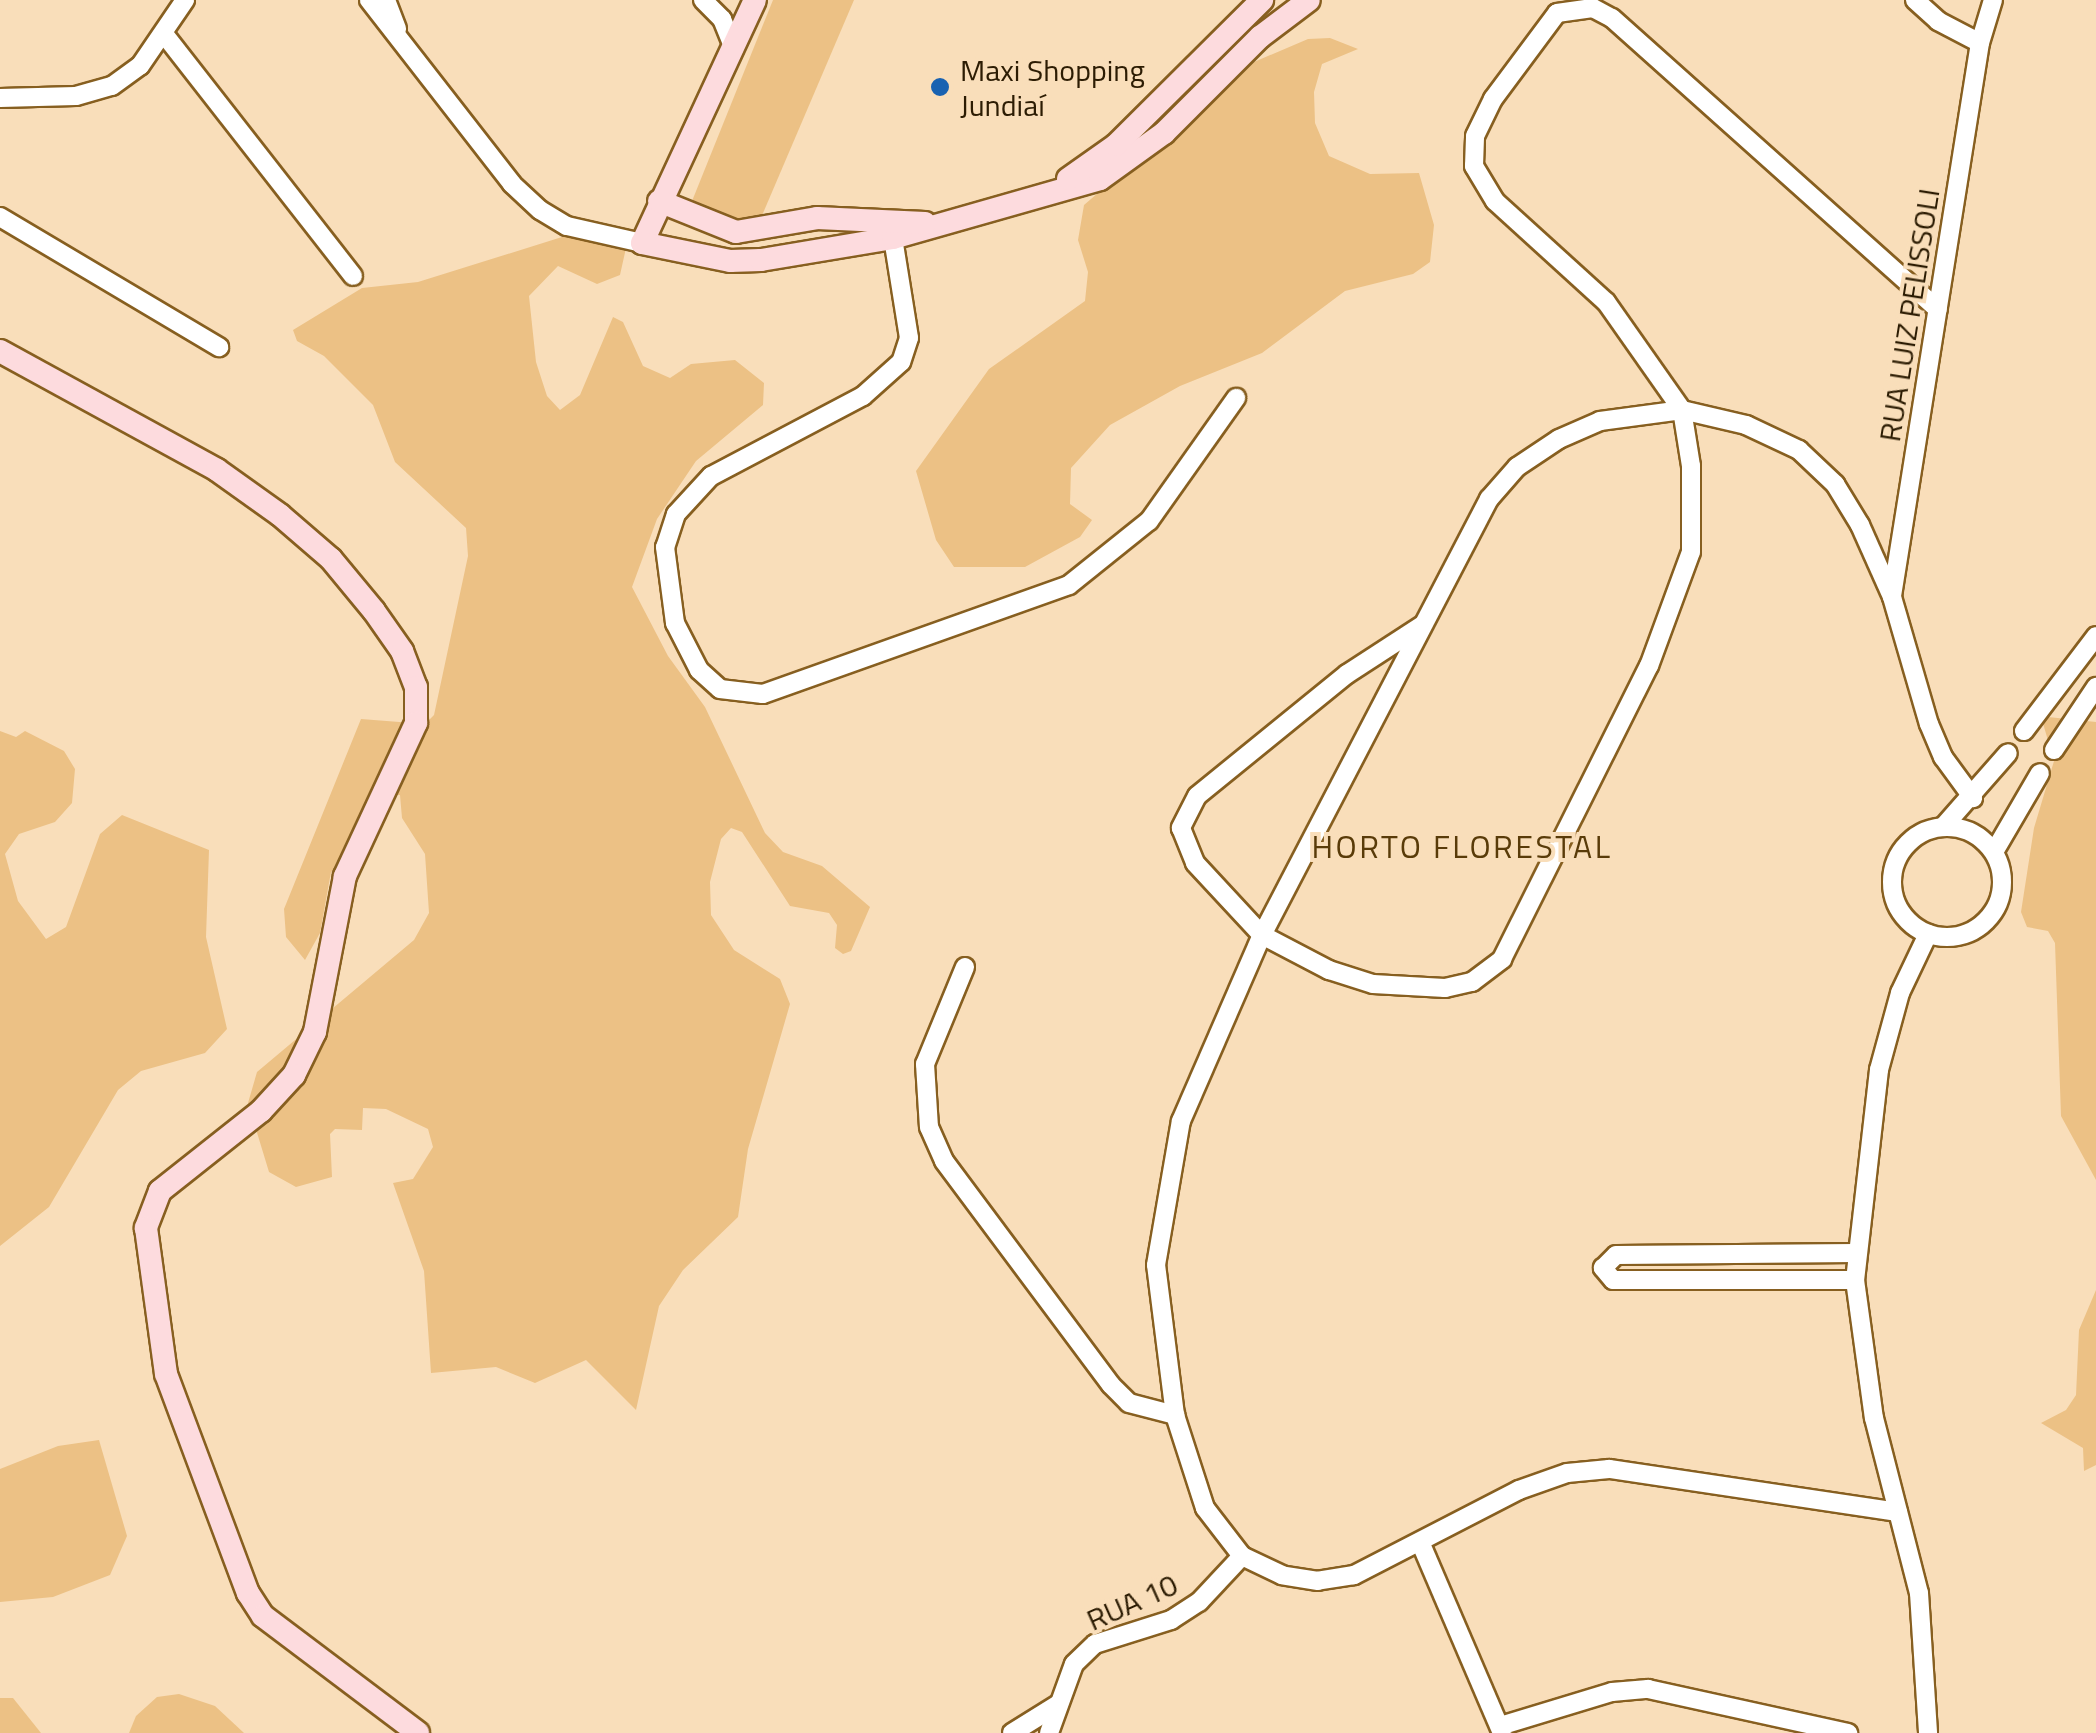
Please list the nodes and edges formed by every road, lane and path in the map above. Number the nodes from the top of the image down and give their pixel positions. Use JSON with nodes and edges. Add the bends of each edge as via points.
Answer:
{"nodes":[{"id":1,"x":185,"y":0,"type":"edge"},
{"id":2,"x":368,"y":0,"type":"edge"},
{"id":3,"x":386,"y":0,"type":"edge"},
{"id":4,"x":703,"y":0,"type":"edge"},
{"id":5,"x":755,"y":0,"type":"edge"},
{"id":6,"x":1262,"y":0,"type":"edge"},
{"id":7,"x":1309,"y":0,"type":"edge"},
{"id":8,"x":1914,"y":0,"type":"edge"},
{"id":9,"x":1993,"y":0,"type":"edge"},
{"id":10,"x":164,"y":34,"type":"junction"},
{"id":11,"x":1980,"y":42,"type":"junction"},
{"id":12,"x":734,"y":48,"type":"junction"},
{"id":13,"x":407,"y":52,"type":"junction"},
{"id":14,"x":1215,"y":83,"type":"junction"},
{"id":15,"x":0,"y":98,"type":"edge"},
{"id":16,"x":1146,"y":115,"type":"junction"},
{"id":17,"x":1048,"y":192,"type":"junction"},
{"id":18,"x":660,"y":201,"type":"junction"},
{"id":19,"x":0,"y":218,"type":"edge"},
{"id":20,"x":784,"y":224,"type":"junction"},
{"id":21,"x":939,"y":224,"type":"junction"},
{"id":22,"x":893,"y":238,"type":"junction"},
{"id":23,"x":642,"y":243,"type":"junction"},
{"id":24,"x":761,"y":260,"type":"junction"},
{"id":25,"x":353,"y":276,"type":"dead end"},
{"id":26,"x":1938,"y":309,"type":"junction"},
{"id":27,"x":219,"y":347,"type":"dead end"},
{"id":28,"x":0,"y":351,"type":"edge"},
{"id":29,"x":1236,"y":398,"type":"dead end"},
{"id":30,"x":1682,"y":410,"type":"junction"},
{"id":31,"x":1892,"y":597,"type":"junction"},
{"id":32,"x":1422,"y":626,"type":"junction"},
{"id":33,"x":2096,"y":636,"type":"edge"},
{"id":34,"x":2096,"y":687,"type":"edge"},
{"id":35,"x":2024,"y":730,"type":"dead end"},
{"id":36,"x":2054,"y":750,"type":"dead end"},
{"id":37,"x":2008,"y":753,"type":"dead end"},
{"id":38,"x":2040,"y":773,"type":"dead end"},
{"id":39,"x":1973,"y":798,"type":"junction"},
{"id":40,"x":1943,"y":826,"type":"junction"},
{"id":41,"x":1994,"y":852,"type":"junction"},
{"id":42,"x":1928,"y":934,"type":"junction"},
{"id":43,"x":1262,"y":936,"type":"junction"},
{"id":44,"x":966,"y":966,"type":"dead end"},
{"id":45,"x":1856,"y":1253,"type":"junction"},
{"id":46,"x":1855,"y":1280,"type":"junction"},
{"id":47,"x":1175,"y":1415,"type":"junction"},
{"id":48,"x":1898,"y":1512,"type":"junction"},
{"id":49,"x":1421,"y":1544,"type":"junction"},
{"id":50,"x":1242,"y":1556,"type":"junction"},
{"id":51,"x":1057,"y":1705,"type":"junction"},
{"id":52,"x":1501,"y":1730,"type":"edge"},
{"id":53,"x":418,"y":1733,"type":"edge"},
{"id":54,"x":1012,"y":1733,"type":"edge"},
{"id":55,"x":1050,"y":1733,"type":"edge"},
{"id":56,"x":1848,"y":1733,"type":"edge"},
{"id":57,"x":1928,"y":1733,"type":"edge"}],
"edges":[{"from":1,"to":10,"type":"street"},
{"from":2,"to":13,"type":"street"},
{"from":3,"to":13,"type":"street"},
{"from":4,"to":12,"type":"street","via":[[722,18]]},
{"from":5,"to":12,"type":"street"},
{"from":6,"to":16,"type":"street"},
{"from":7,"to":14,"type":"street"},
{"from":8,"to":11,"type":"street"},
{"from":9,"to":11,"type":"street","name":"RUA LUIZ PELISSOLI"},
{"from":10,"to":15,"type":"street","via":[[112,86],[76,96]]},
{"from":10,"to":25,"type":"street"},
{"from":11,"to":26,"type":"street","name":"RUA LUIZ PELISSOLI"},
{"from":12,"to":18,"type":"street"},
{"from":13,"to":23,"type":"street","via":[[540,210],[567,226]]},
{"from":14,"to":16,"type":"street","via":[[1156,116]]},
{"from":14,"to":17,"type":"street","via":[[1164,133],[1100,179]]},
{"from":16,"to":17,"type":"street","via":[[1116,146]]},
{"from":17,"to":21,"type":"street"},
{"from":18,"to":20,"type":"street","via":[[736,232]]},
{"from":18,"to":23,"type":"street"},
{"from":19,"to":27,"type":"street"},
{"from":20,"to":21,"type":"street","via":[[816,218]]},
{"from":20,"to":24,"type":"street","via":[[764,240]]},
{"from":21,"to":22,"type":"street"},
{"from":22,"to":24,"type":"street"},
{"from":22,"to":29,"type":"street","via":[[908,338],[902,362],[863,396],[711,476],[676,514],[666,547],[675,623],[699,670],[720,689],[763,694],[1069,585],[1149,521]]},
{"from":23,"to":24,"type":"street","via":[[730,261]]},
{"from":26,"to":30,"type":"street","via":[[1612,18],[1593,8],[1557,13],[1493,99],[1475,136],[1474,166],[1495,201],[1617,316]]},
{"from":26,"to":31,"type":"street","name":"RUA LUIZ PELISSOLI"},
{"from":28,"to":53,"type":"street","via":[[216,470],[280,515],[332,559],[374,610],[416,687],[416,723],[345,876],[314,1032],[294,1075],[261,1111],[160,1191],[146,1228],[166,1374],[248,1593],[263,1616]]},
{"from":30,"to":31,"type":"street","via":[[1746,425],[1799,450],[1835,484]]},
{"from":30,"to":32,"type":"street","via":[[1600,422],[1517,468],[1490,499]]},
{"from":30,"to":43,"type":"street","via":[[1693,510],[1678,600],[1502,959],[1472,982],[1415,988],[1329,970]]},
{"from":31,"to":39,"type":"street","via":[[1929,724],[1943,758]]},
{"from":32,"to":43,"type":"street"},
{"from":32,"to":43,"type":"street","via":[[1347,674],[1185,810],[1181,828],[1194,863]]},
{"from":33,"to":35,"type":"street"},
{"from":34,"to":36,"type":"street"},
{"from":37,"to":39,"type":"street"},
{"from":38,"to":41,"type":"street"},
{"from":39,"to":40,"type":"street"},
{"from":40,"to":41,"type":"street","via":[[1980,837]]},
{"from":40,"to":42,"type":"street","via":[[1919,834],[1901,852],[1892,875],[1900,910]]},
{"from":41,"to":42,"type":"street","via":[[2003,885],[1991,917],[1962,936]]},
{"from":42,"to":45,"type":"street","via":[[1900,993],[1879,1070]]},
{"from":43,"to":47,"type":"street","via":[[1208,1050],[1167,1178],[1156,1265]]},
{"from":44,"to":47,"type":"street","via":[[925,1064],[929,1126],[944,1161],[1111,1385],[1140,1407]]},
{"from":45,"to":46,"type":"street"},
{"from":45,"to":46,"type":"street","via":[[1616,1254],[1603,1268],[1613,1280]]},
{"from":46,"to":48,"type":"street","via":[[1874,1418]]},
{"from":47,"to":50,"type":"street","via":[[1206,1508]]},
{"from":48,"to":49,"type":"street","via":[[1609,1469],[1567,1473],[1519,1490]]},
{"from":48,"to":57,"type":"street","via":[[1925,1638]]},
{"from":49,"to":50,"type":"street","via":[[1354,1575],[1318,1581],[1282,1576]]},
{"from":49,"to":52,"type":"street"},
{"from":50,"to":51,"type":"street","name":"RUA 10","via":[[1200,1602],[1171,1620],[1095,1644],[1074,1664]]},
{"from":51,"to":54,"type":"street"},
{"from":51,"to":55,"type":"street","name":"RUA 10"},
{"from":52,"to":56,"type":"street","via":[[1612,1692],[1648,1689]]}]}
